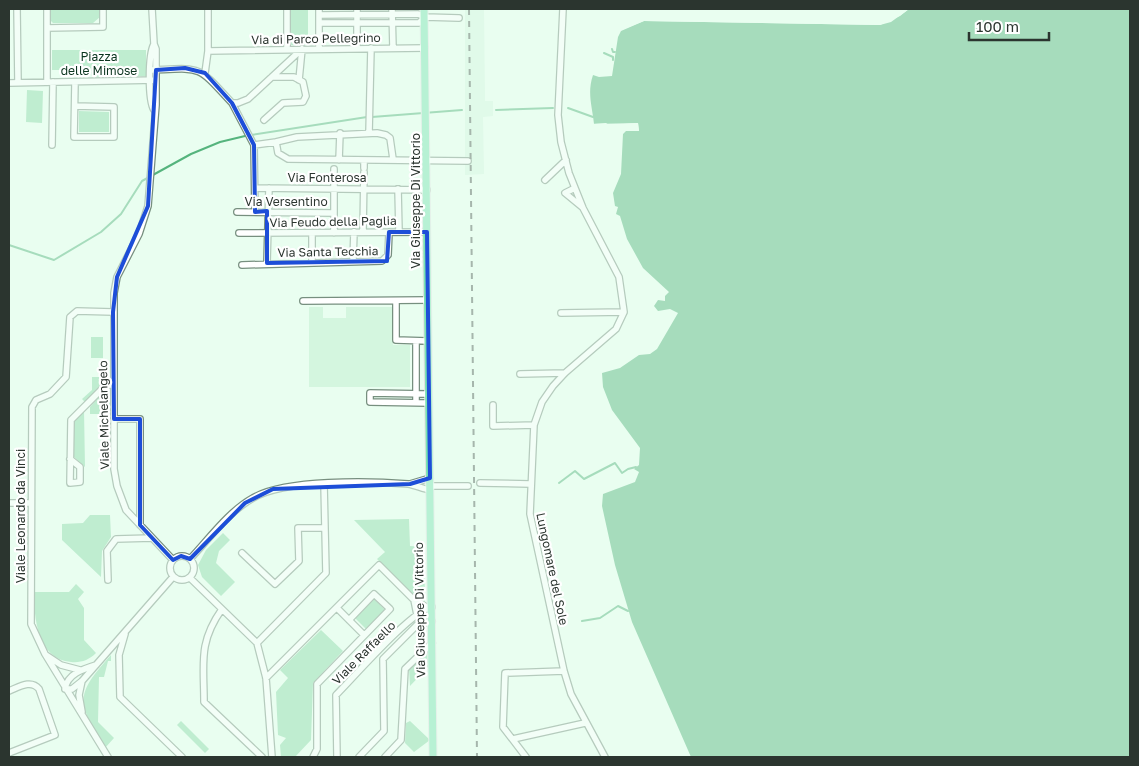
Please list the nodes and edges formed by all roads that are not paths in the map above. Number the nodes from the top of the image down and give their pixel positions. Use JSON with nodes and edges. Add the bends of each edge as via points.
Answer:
{"nodes":[{"id":1,"x":17,"y":9,"type":"edge"},
{"id":2,"x":47,"y":9,"type":"edge"},
{"id":3,"x":103,"y":9,"type":"edge"},
{"id":4,"x":152,"y":9,"type":"edge"},
{"id":5,"x":208,"y":9,"type":"edge"},
{"id":6,"x":286,"y":9,"type":"edge"},
{"id":7,"x":563,"y":9,"type":"edge"},
{"id":8,"x":319,"y":12,"type":"edge"},
{"id":9,"x":357,"y":12,"type":"edge"},
{"id":10,"x":392,"y":12,"type":"edge"},
{"id":11,"x":424,"y":13,"type":"edge"},
{"id":12,"x":460,"y":18,"type":"dead end"},
{"id":13,"x":319,"y":23,"type":"junction"},
{"id":14,"x":357,"y":23,"type":"junction"},
{"id":15,"x":393,"y":23,"type":"junction"},
{"id":16,"x":47,"y":28,"type":"junction"},
{"id":17,"x":319,"y":48,"type":"junction"},
{"id":18,"x":357,"y":48,"type":"junction"},
{"id":19,"x":371,"y":48,"type":"junction"},
{"id":20,"x":393,"y":48,"type":"junction"},
{"id":21,"x":425,"y":48,"type":"junction"},
{"id":22,"x":287,"y":49,"type":"junction"},
{"id":23,"x":302,"y":49,"type":"junction"},
{"id":24,"x":208,"y":51,"type":"junction"},
{"id":25,"x":153,"y":70,"type":"junction"},
{"id":26,"x":204,"y":73,"type":"junction"},
{"id":27,"x":272,"y":77,"type":"junction"},
{"id":28,"x":153,"y":80,"type":"junction"},
{"id":29,"x":300,"y":80,"type":"junction"},
{"id":30,"x":50,"y":82,"type":"junction"},
{"id":31,"x":75,"y":82,"type":"junction"},
{"id":32,"x":9,"y":83,"type":"edge"},
{"id":33,"x":18,"y":83,"type":"junction"},
{"id":34,"x":232,"y":103,"type":"junction"},
{"id":35,"x":74,"y":106,"type":"junction"},
{"id":36,"x":264,"y":120,"type":"dead end"},
{"id":37,"x":340,"y":133,"type":"junction"},
{"id":38,"x":369,"y":133,"type":"junction"},
{"id":39,"x":276,"y":142,"type":"junction"},
{"id":40,"x":52,"y":145,"type":"dead end"},
{"id":41,"x":254,"y":145,"type":"junction"},
{"id":42,"x":393,"y":159,"type":"junction"},
{"id":43,"x":427,"y":159,"type":"junction"},
{"id":44,"x":339,"y":160,"type":"junction"},
{"id":45,"x":364,"y":160,"type":"junction"},
{"id":46,"x":566,"y":160,"type":"junction"},
{"id":47,"x":468,"y":161,"type":"dead end"},
{"id":48,"x":334,"y":169,"type":"dead end"},
{"id":49,"x":545,"y":180,"type":"dead end"},
{"id":50,"x":256,"y":188,"type":"junction"},
{"id":51,"x":269,"y":188,"type":"junction"},
{"id":52,"x":575,"y":188,"type":"junction"},
{"id":53,"x":334,"y":189,"type":"junction"},
{"id":54,"x":363,"y":189,"type":"junction"},
{"id":55,"x":398,"y":189,"type":"junction"},
{"id":56,"x":427,"y":190,"type":"junction"},
{"id":57,"x":583,"y":208,"type":"junction"},
{"id":58,"x":237,"y":212,"type":"dead end"},
{"id":59,"x":255,"y":212,"type":"junction"},
{"id":60,"x":267,"y":212,"type":"junction"},
{"id":61,"x":334,"y":213,"type":"junction"},
{"id":62,"x":354,"y":232,"type":"junction"},
{"id":63,"x":363,"y":232,"type":"junction"},
{"id":64,"x":389,"y":232,"type":"junction"},
{"id":65,"x":399,"y":232,"type":"junction"},
{"id":66,"x":427,"y":232,"type":"junction"},
{"id":67,"x":239,"y":233,"type":"dead end"},
{"id":68,"x":267,"y":233,"type":"junction"},
{"id":69,"x":312,"y":233,"type":"junction"},
{"id":70,"x":334,"y":233,"type":"junction"},
{"id":71,"x":353,"y":261,"type":"junction"},
{"id":72,"x":312,"y":262,"type":"junction"},
{"id":73,"x":266,"y":263,"type":"junction"},
{"id":74,"x":242,"y":265,"type":"dead end"},
{"id":75,"x":428,"y":300,"type":"junction"},
{"id":76,"x":303,"y":301,"type":"dead end"},
{"id":77,"x":396,"y":301,"type":"junction"},
{"id":78,"x":113,"y":310,"type":"junction"},
{"id":79,"x":624,"y":312,"type":"junction"},
{"id":80,"x":560,"y":313,"type":"dead end"},
{"id":81,"x":416,"y":340,"type":"junction"},
{"id":82,"x":428,"y":341,"type":"junction"},
{"id":83,"x":565,"y":373,"type":"junction"},
{"id":84,"x":520,"y":374,"type":"dead end"},
{"id":85,"x":113,"y":385,"type":"junction"},
{"id":86,"x":416,"y":394,"type":"junction"},
{"id":87,"x":428,"y":394,"type":"junction"},
{"id":88,"x":416,"y":403,"type":"junction"},
{"id":89,"x":428,"y":403,"type":"junction"},
{"id":90,"x":493,"y":405,"type":"dead end"},
{"id":91,"x":114,"y":419,"type":"junction"},
{"id":92,"x":534,"y":425,"type":"junction"},
{"id":93,"x":70,"y":459,"type":"dead end"},
{"id":94,"x":430,"y":478,"type":"junction"},
{"id":95,"x":480,"y":483,"type":"dead end"},
{"id":96,"x":324,"y":484,"type":"junction"},
{"id":97,"x":410,"y":484,"type":"junction"},
{"id":98,"x":530,"y":484,"type":"junction"},
{"id":99,"x":468,"y":486,"type":"dead end"},
{"id":100,"x":430,"y":488,"type":"junction"},
{"id":101,"x":9,"y":503,"type":"edge"},
{"id":102,"x":31,"y":503,"type":"junction"},
{"id":103,"x":140,"y":525,"type":"junction"},
{"id":104,"x":325,"y":528,"type":"junction"},
{"id":105,"x":152,"y":538,"type":"junction"},
{"id":106,"x":242,"y":553,"type":"dead end"},
{"id":107,"x":190,"y":559,"type":"junction"},
{"id":108,"x":173,"y":560,"type":"junction"},
{"id":109,"x":173,"y":577,"type":"junction"},
{"id":110,"x":190,"y":578,"type":"junction"},
{"id":111,"x":108,"y":580,"type":"dead end"},
{"id":112,"x":414,"y":600,"type":"junction"},
{"id":113,"x":337,"y":608,"type":"junction"},
{"id":114,"x":430,"y":608,"type":"junction"},
{"id":115,"x":222,"y":609,"type":"junction"},
{"id":116,"x":417,"y":615,"type":"junction"},
{"id":117,"x":349,"y":620,"type":"junction"},
{"id":118,"x":432,"y":621,"type":"junction"},
{"id":119,"x":125,"y":632,"type":"junction"},
{"id":120,"x":364,"y":635,"type":"junction"},
{"id":121,"x":432,"y":642,"type":"junction"},
{"id":122,"x":257,"y":643,"type":"junction"},
{"id":123,"x":112,"y":646,"type":"junction"},
{"id":124,"x":45,"y":654,"type":"junction"},
{"id":125,"x":119,"y":655,"type":"junction"},
{"id":126,"x":96,"y":665,"type":"junction"},
{"id":127,"x":80,"y":670,"type":"junction"},
{"id":128,"x":564,"y":671,"type":"junction"},
{"id":129,"x":266,"y":678,"type":"junction"},
{"id":130,"x":82,"y":681,"type":"junction"},
{"id":131,"x":65,"y":689,"type":"junction"},
{"id":132,"x":9,"y":691,"type":"edge"},
{"id":133,"x":84,"y":718,"type":"junction"},
{"id":134,"x":585,"y":723,"type":"junction"},
{"id":135,"x":512,"y":739,"type":"junction"},
{"id":136,"x":9,"y":753,"type":"edge"},
{"id":137,"x":108,"y":757,"type":"edge"},
{"id":138,"x":182,"y":757,"type":"edge"},
{"id":139,"x":262,"y":757,"type":"edge"},
{"id":140,"x":272,"y":757,"type":"edge"},
{"id":141,"x":313,"y":757,"type":"edge"},
{"id":142,"x":337,"y":757,"type":"edge"},
{"id":143,"x":359,"y":757,"type":"edge"},
{"id":144,"x":385,"y":757,"type":"edge"},
{"id":145,"x":433,"y":757,"type":"edge"},
{"id":146,"x":526,"y":757,"type":"edge"},
{"id":147,"x":605,"y":757,"type":"edge"}],
"edges":[{"from":1,"to":33,"type":"street"},
{"from":2,"to":16,"type":"street"},
{"from":3,"to":16,"type":"street","via":[[103,27]]},
{"from":4,"to":25,"type":"street","name":"Viale Michelangelo","via":[[154,44],[150,50]]},
{"from":5,"to":24,"type":"street"},
{"from":6,"to":22,"type":"street"},
{"from":7,"to":46,"type":"street","via":[[558,114]]},
{"from":8,"to":9,"type":"street"},
{"from":8,"to":13,"type":"street"},
{"from":9,"to":10,"type":"street"},
{"from":9,"to":14,"type":"street"},
{"from":10,"to":11,"type":"street"},
{"from":10,"to":15,"type":"street"},
{"from":11,"to":12,"type":"street"},
{"from":11,"to":15,"type":"street","via":[[419,23]]},
{"from":11,"to":21,"type":"main road","name":"Via Giuseppe Di Vittorio"},
{"from":13,"to":14,"type":"street"},
{"from":13,"to":17,"type":"street"},
{"from":14,"to":15,"type":"street"},
{"from":14,"to":18,"type":"street"},
{"from":15,"to":20,"type":"street"},
{"from":16,"to":30,"type":"street"},
{"from":17,"to":18,"type":"street","name":"Via di Parco Pellegrino"},
{"from":17,"to":23,"type":"street","name":"Via di Parco Pellegrino"},
{"from":18,"to":19,"type":"street","name":"Via di Parco Pellegrino"},
{"from":19,"to":20,"type":"street","name":"Via di Parco Pellegrino"},
{"from":19,"to":38,"type":"street"},
{"from":20,"to":21,"type":"street","name":"Via di Parco Pellegrino"},
{"from":21,"to":43,"type":"main road","name":"Via Giuseppe Di Vittorio"},
{"from":22,"to":23,"type":"street","name":"Via di Parco Pellegrino"},
{"from":22,"to":24,"type":"street","name":"Via di Parco Pellegrino"},
{"from":23,"to":27,"type":"street"},
{"from":23,"to":29,"type":"street"},
{"from":24,"to":26,"type":"street"},
{"from":25,"to":26,"type":"street","via":[[185,68]]},
{"from":25,"to":28,"type":"street","name":"Viale Michelangelo"},
{"from":26,"to":34,"type":"street"},
{"from":27,"to":29,"type":"street"},
{"from":27,"to":34,"type":"street","via":[[248,99]]},
{"from":28,"to":31,"type":"street"},
{"from":28,"to":78,"type":"street","name":"Viale Michelangelo","via":[[156,105],[148,206],[139,234],[117,277]]},
{"from":29,"to":36,"type":"street","via":[[304,82],[306,96],[303,102],[283,102]]},
{"from":30,"to":31,"type":"street"},
{"from":30,"to":33,"type":"street"},
{"from":30,"to":40,"type":"street"},
{"from":31,"to":35,"type":"street"},
{"from":32,"to":33,"type":"street"},
{"from":34,"to":41,"type":"street"},
{"from":35,"to":35,"type":"street","via":[[74,137],[114,137],[114,107]]},
{"from":37,"to":38,"type":"street"},
{"from":37,"to":39,"type":"street"},
{"from":37,"to":44,"type":"street"},
{"from":38,"to":42,"type":"street","via":[[386,134],[390,138]]},
{"from":39,"to":41,"type":"street"},
{"from":39,"to":44,"type":"street","via":[[278,153],[288,159]]},
{"from":41,"to":50,"type":"street"},
{"from":42,"to":43,"type":"street"},
{"from":42,"to":45,"type":"street"},
{"from":43,"to":47,"type":"street"},
{"from":43,"to":56,"type":"main road","name":"Via Giuseppe Di Vittorio"},
{"from":44,"to":45,"type":"street"},
{"from":45,"to":54,"type":"street"},
{"from":46,"to":49,"type":"street"},
{"from":46,"to":52,"type":"street"},
{"from":48,"to":53,"type":"street"},
{"from":50,"to":51,"type":"street","name":"Via Fonterosa"},
{"from":50,"to":59,"type":"street"},
{"from":51,"to":53,"type":"street","name":"Via Fonterosa"},
{"from":51,"to":60,"type":"street"},
{"from":52,"to":57,"type":"street"},
{"from":52,"to":57,"type":"street","via":[[565,193]]},
{"from":53,"to":54,"type":"street","name":"Via Fonterosa"},
{"from":53,"to":61,"type":"street"},
{"from":54,"to":55,"type":"street","name":"Via Fonterosa"},
{"from":54,"to":63,"type":"street"},
{"from":55,"to":56,"type":"street","name":"Via Fonterosa"},
{"from":55,"to":65,"type":"street"},
{"from":56,"to":66,"type":"main road","name":"Via Giuseppe Di Vittorio"},
{"from":57,"to":79,"type":"street","via":[[619,277]]},
{"from":58,"to":59,"type":"street","name":"Via Versentino"},
{"from":59,"to":60,"type":"street","name":"Via Versentino"},
{"from":60,"to":61,"type":"street","name":"Via Versentino"},
{"from":60,"to":68,"type":"street"},
{"from":61,"to":70,"type":"street"},
{"from":62,"to":63,"type":"street","name":"Via Feudo della Paglia"},
{"from":62,"to":70,"type":"street","name":"Via Feudo della Paglia"},
{"from":62,"to":71,"type":"street"},
{"from":63,"to":64,"type":"street","name":"Via Feudo della Paglia"},
{"from":64,"to":65,"type":"street","name":"Via Feudo della Paglia"},
{"from":64,"to":71,"type":"street","name":"Via Santa Tecchia","via":[[386,259]]},
{"from":65,"to":66,"type":"street","name":"Via Feudo della Paglia"},
{"from":66,"to":75,"type":"main road","name":"Via Giuseppe Di Vittorio"},
{"from":67,"to":68,"type":"street","name":"Via Feudo della Paglia"},
{"from":68,"to":69,"type":"street","name":"Via Feudo della Paglia"},
{"from":68,"to":73,"type":"street"},
{"from":69,"to":70,"type":"street","name":"Via Feudo della Paglia"},
{"from":69,"to":72,"type":"street"},
{"from":71,"to":72,"type":"street","name":"Via Santa Tecchia"},
{"from":72,"to":73,"type":"street","name":"Via Santa Tecchia"},
{"from":73,"to":74,"type":"street","name":"Via Santa Tecchia"},
{"from":75,"to":77,"type":"street"},
{"from":75,"to":82,"type":"main road","name":"Via Giuseppe Di Vittorio"},
{"from":76,"to":77,"type":"street"},
{"from":77,"to":81,"type":"street","via":[[396,340]]},
{"from":78,"to":85,"type":"street","name":"Viale Michelangelo"},
{"from":78,"to":102,"type":"street","name":"Viale Leonardo da Vinci","via":[[77,311],[70,317],[66,377],[50,394],[36,400],[32,407]]},
{"from":79,"to":80,"type":"street"},
{"from":79,"to":83,"type":"street","name":"Lungomare del Sole","via":[[616,329]]},
{"from":81,"to":82,"type":"street"},
{"from":81,"to":86,"type":"street"},
{"from":82,"to":87,"type":"main road","name":"Via Giuseppe Di Vittorio"},
{"from":83,"to":84,"type":"street"},
{"from":83,"to":92,"type":"street","name":"Lungomare del Sole","via":[[542,402]]},
{"from":85,"to":91,"type":"street","name":"Viale Michelangelo"},
{"from":85,"to":93,"type":"street","via":[[106,385],[71,420]]},
{"from":86,"to":87,"type":"street"},
{"from":86,"to":88,"type":"street"},
{"from":86,"to":88,"type":"street","via":[[370,393],[370,402]]},
{"from":87,"to":89,"type":"main road","name":"Via Giuseppe Di Vittorio"},
{"from":88,"to":89,"type":"street"},
{"from":89,"to":94,"type":"main road","name":"Via Giuseppe Di Vittorio"},
{"from":90,"to":92,"type":"street","via":[[493,426]]},
{"from":91,"to":103,"type":"street","name":"Viale Michelangelo","via":[[117,486],[126,510]]},
{"from":91,"to":103,"type":"street","via":[[140,419]]},
{"from":92,"to":98,"type":"street","name":"Lungomare del Sole"},
{"from":94,"to":97,"type":"street"},
{"from":94,"to":100,"type":"main road","name":"Via Giuseppe Di Vittorio"},
{"from":95,"to":98,"type":"street"},
{"from":96,"to":97,"type":"street"},
{"from":96,"to":104,"type":"street"},
{"from":96,"to":107,"type":"street","via":[[289,485],[252,498],[233,513]]},
{"from":97,"to":100,"type":"street"},
{"from":98,"to":128,"type":"street","name":"Lungomare del Sole","via":[[530,514],[536,548]]},
{"from":99,"to":100,"type":"street"},
{"from":100,"to":114,"type":"main road","name":"Via Giuseppe Di Vittorio"},
{"from":101,"to":102,"type":"street"},
{"from":102,"to":124,"type":"street","name":"Viale Leonardo da Vinci","via":[[31,624]]},
{"from":103,"to":105,"type":"street","name":"Viale Michelangelo"},
{"from":104,"to":106,"type":"street","via":[[298,528],[299,561],[275,584]]},
{"from":104,"to":122,"type":"street","via":[[326,573]]},
{"from":105,"to":108,"type":"street","name":"Viale Michelangelo"},
{"from":105,"to":111,"type":"street","via":[[116,539],[107,551]]},
{"from":107,"to":108,"type":"street","via":[[181,556]]},
{"from":107,"to":110,"type":"street","via":[[194,568]]},
{"from":108,"to":109,"type":"street","via":[[170,568]]},
{"from":109,"to":110,"type":"street","via":[[181,580]]},
{"from":109,"to":119,"type":"street"},
{"from":110,"to":115,"type":"street"},
{"from":112,"to":113,"type":"street","via":[[378,565]]},
{"from":112,"to":114,"type":"street"},
{"from":112,"to":116,"type":"street"},
{"from":113,"to":117,"type":"street"},
{"from":113,"to":129,"type":"street"},
{"from":114,"to":116,"type":"street","name":"Viale Raffaello"},
{"from":114,"to":118,"type":"main road","name":"Via Giuseppe Di Vittorio"},
{"from":115,"to":122,"type":"street"},
{"from":115,"to":139,"type":"street","via":[[212,622],[204,642],[204,702]]},
{"from":116,"to":142,"type":"street","name":"Viale Raffaello","via":[[336,695]]},
{"from":117,"to":120,"type":"street"},
{"from":117,"to":120,"type":"street","via":[[374,594],[390,609]]},
{"from":118,"to":121,"type":"main road","name":"Via Giuseppe Di Vittorio"},
{"from":118,"to":143,"type":"street","name":"Viale Raffaello","via":[[416,626],[383,660],[384,730]]},
{"from":119,"to":123,"type":"street"},
{"from":119,"to":125,"type":"street"},
{"from":120,"to":141,"type":"street","via":[[316,684],[317,749]]},
{"from":121,"to":144,"type":"street","via":[[405,669],[401,740]]},
{"from":121,"to":145,"type":"main road","name":"Via Giuseppe Di Vittorio"},
{"from":122,"to":129,"type":"street"},
{"from":123,"to":125,"type":"street"},
{"from":123,"to":126,"type":"street"},
{"from":124,"to":127,"type":"street","via":[[61,665]]},
{"from":124,"to":131,"type":"street","name":"Viale Leonardo da Vinci"},
{"from":125,"to":138,"type":"street","via":[[120,697]]},
{"from":126,"to":127,"type":"street"},
{"from":126,"to":130,"type":"street"},
{"from":127,"to":131,"type":"street","via":[[66,682]]},
{"from":128,"to":134,"type":"street","name":"Lungomare del Sole"},
{"from":128,"to":135,"type":"street","via":[[505,673],[503,727]]},
{"from":129,"to":140,"type":"street"},
{"from":130,"to":131,"type":"street","via":[[72,689]]},
{"from":130,"to":133,"type":"street","via":[[80,700]]},
{"from":131,"to":133,"type":"street","name":"Viale Leonardo da Vinci"},
{"from":132,"to":136,"type":"street","via":[[36,684],[55,734]]},
{"from":133,"to":137,"type":"street","name":"Viale Leonardo da Vinci"},
{"from":134,"to":135,"type":"street"},
{"from":134,"to":147,"type":"street","name":"Lungomare del Sole"},
{"from":135,"to":146,"type":"street"}]}
